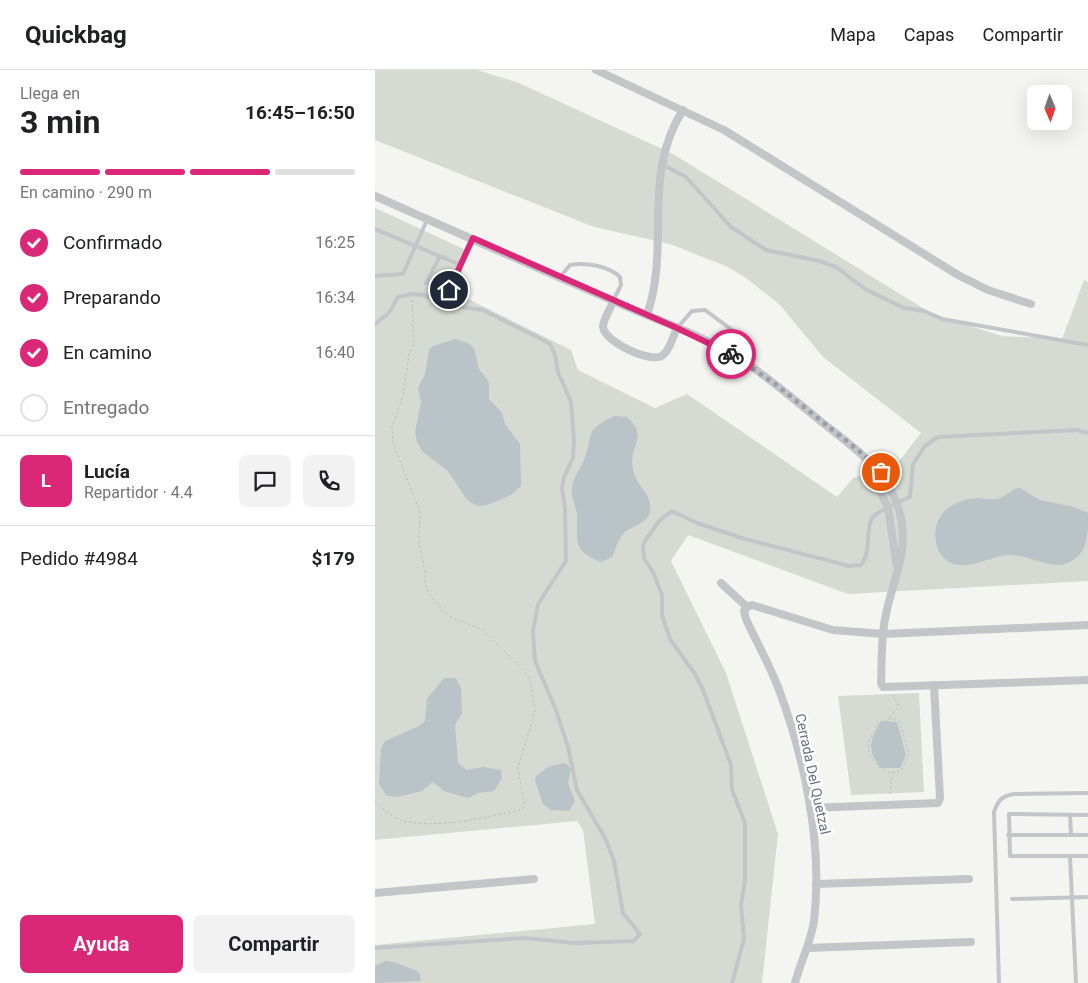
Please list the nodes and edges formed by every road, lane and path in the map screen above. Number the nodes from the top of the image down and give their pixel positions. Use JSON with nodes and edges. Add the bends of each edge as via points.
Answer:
{"nodes":[{"id":1,"x":597,"y":70,"type":"edge"},
{"id":2,"x":683,"y":110,"type":"junction"},
{"id":3,"x":660,"y":164,"type":"junction"},
{"id":4,"x":375,"y":196,"type":"edge"},
{"id":5,"x":428,"y":219,"type":"junction"},
{"id":6,"x":375,"y":229,"type":"edge"},
{"id":7,"x":473,"y":238,"type":"junction"},
{"id":8,"x":416,"y":245,"type":"junction"},
{"id":9,"x":439,"y":256,"type":"junction"},
{"id":10,"x":461,"y":265,"type":"junction"},
{"id":11,"x":375,"y":276,"type":"edge"},
{"id":12,"x":561,"y":277,"type":"junction"},
{"id":13,"x":426,"y":284,"type":"dead end"},
{"id":14,"x":449,"y":290,"type":"dead end"},
{"id":15,"x":412,"y":294,"type":"junction"},
{"id":16,"x":613,"y":301,"type":"junction"},
{"id":17,"x":1031,"y":304,"type":"dead end"},
{"id":18,"x":647,"y":315,"type":"junction"},
{"id":19,"x":375,"y":324,"type":"edge"},
{"id":20,"x":677,"y":328,"type":"junction"},
{"id":21,"x":1088,"y":345,"type":"edge"},
{"id":22,"x":733,"y":355,"type":"junction"},
{"id":23,"x":1088,"y":433,"type":"edge"},
{"id":24,"x":864,"y":455,"type":"junction"},
{"id":25,"x":897,"y":503,"type":"junction"},
{"id":26,"x":888,"y":508,"type":"junction"},
{"id":27,"x":897,"y":568,"type":"junction"},
{"id":28,"x":721,"y":583,"type":"dead end"},
{"id":29,"x":747,"y":607,"type":"junction"},
{"id":30,"x":1088,"y":625,"type":"edge"},
{"id":31,"x":883,"y":634,"type":"junction"},
{"id":32,"x":1088,"y":680,"type":"edge"},
{"id":33,"x":934,"y":685,"type":"junction"},
{"id":34,"x":893,"y":694,"type":"dead end"},
{"id":35,"x":889,"y":718,"type":"junction"},
{"id":36,"x":892,"y":774,"type":"junction"},
{"id":37,"x":1088,"y":793,"type":"edge"},
{"id":38,"x":890,"y":794,"type":"dead end"},
{"id":39,"x":375,"y":802,"type":"edge"},
{"id":40,"x":810,"y":808,"type":"junction"},
{"id":41,"x":1088,"y":814,"type":"edge"},
{"id":42,"x":1070,"y":815,"type":"junction"},
{"id":43,"x":1008,"y":835,"type":"junction"},
{"id":44,"x":1071,"y":835,"type":"junction"},
{"id":45,"x":1088,"y":835,"type":"edge"},
{"id":46,"x":1088,"y":856,"type":"edge"},
{"id":47,"x":1070,"y":857,"type":"junction"},
{"id":48,"x":534,"y":879,"type":"dead end"},
{"id":49,"x":969,"y":879,"type":"dead end"},
{"id":50,"x":816,"y":884,"type":"junction"},
{"id":51,"x":375,"y":893,"type":"edge"},
{"id":52,"x":1072,"y":897,"type":"junction"},
{"id":53,"x":1088,"y":897,"type":"edge"},
{"id":54,"x":1012,"y":899,"type":"dead end"},
{"id":55,"x":971,"y":942,"type":"dead end"},
{"id":56,"x":375,"y":948,"type":"edge"},
{"id":57,"x":807,"y":948,"type":"junction"},
{"id":58,"x":732,"y":983,"type":"edge"},
{"id":59,"x":795,"y":983,"type":"edge"},
{"id":60,"x":999,"y":983,"type":"edge"},
{"id":61,"x":1076,"y":983,"type":"edge"}],
"edges":[{"from":1,"to":2,"type":"street"},
{"from":2,"to":3,"type":"street","via":[[675,122]]},
{"from":2,"to":17,"type":"street","via":[[723,130],[958,275],[988,290]]},
{"from":3,"to":18,"type":"street","via":[[659,255],[653,299]]},
{"from":3,"to":21,"type":"lane","via":[[686,177],[731,227],[766,250],[836,267],[865,289],[904,308],[924,311],[942,319]]},
{"from":4,"to":5,"type":"street"},
{"from":5,"to":7,"type":"street"},
{"from":5,"to":8,"type":"lane"},
{"from":6,"to":8,"type":"lane"},
{"from":7,"to":10,"type":"lane"},
{"from":7,"to":12,"type":"street"},
{"from":8,"to":9,"type":"lane"},
{"from":8,"to":11,"type":"lane","via":[[403,274]]},
{"from":9,"to":10,"type":"lane"},
{"from":9,"to":13,"type":"lane"},
{"from":10,"to":14,"type":"lane"},
{"from":12,"to":16,"type":"street"},
{"from":12,"to":16,"type":"lane","via":[[570,265],[580,263],[615,272],[621,285]]},
{"from":15,"to":19,"type":"lane","via":[[398,297],[389,313]]},
{"from":15,"to":39,"type":"path","via":[[414,346],[409,354],[403,396],[392,426],[393,443],[421,512],[419,542],[425,584],[444,612],[483,630],[526,673],[530,679],[535,711],[519,768],[524,803],[518,812],[470,821],[403,821]]},
{"from":15,"to":56,"type":"lane","via":[[453,306],[483,310],[550,344],[555,355],[558,372],[571,402],[573,458],[562,488],[566,561],[538,604],[533,631],[535,661],[556,710],[577,790],[614,861],[623,913],[640,934],[634,941],[620,943],[524,938]]},
{"from":16,"to":18,"type":"street"},
{"from":16,"to":20,"type":"street","via":[[603,326],[605,335],[611,341],[649,358],[657,359],[664,355]]},
{"from":18,"to":20,"type":"street"},
{"from":20,"to":22,"type":"street"},
{"from":20,"to":22,"type":"lane","via":[[692,311],[705,310],[732,330],[737,339]]},
{"from":22,"to":24,"type":"street","via":[[774,383]]},
{"from":23,"to":25,"type":"lane","via":[[1076,430],[938,437],[925,446],[913,464],[910,497]]},
{"from":24,"to":25,"type":"street","via":[[881,472]]},
{"from":24,"to":26,"type":"street"},
{"from":25,"to":26,"type":"lane"},
{"from":25,"to":27,"type":"street","via":[[904,551]]},
{"from":26,"to":27,"type":"street"},
{"from":26,"to":58,"type":"lane","via":[[870,521],[869,547],[861,565],[849,566],[742,538],[672,511],[660,520],[643,546],[644,558],[663,595],[662,614],[669,639],[703,690],[731,765],[732,790],[745,823],[745,880],[741,905],[744,939]]},
{"from":27,"to":31,"type":"street"},
{"from":28,"to":29,"type":"street"},
{"from":29,"to":31,"type":"street","via":[[752,605],[833,630]]},
{"from":29,"to":40,"type":"street","name":"Cerrada Del Quetzal","via":[[744,611],[746,619],[788,715]]},
{"from":30,"to":31,"type":"street"},
{"from":31,"to":33,"type":"street","via":[[882,686]]},
{"from":32,"to":33,"type":"street"},
{"from":33,"to":40,"type":"street","via":[[938,803]]},
{"from":34,"to":35,"type":"path","via":[[899,706]]},
{"from":35,"to":36,"type":"path","via":[[899,721],[909,753],[902,770]]},
{"from":35,"to":36,"type":"path","via":[[877,724],[868,744],[872,760]]},
{"from":36,"to":38,"type":"path"},
{"from":37,"to":60,"type":"lane","via":[[1014,794],[998,801],[993,812]]},
{"from":40,"to":50,"type":"street","name":"Cerrada Del Quetzal"},
{"from":41,"to":42,"type":"lane"},
{"from":42,"to":43,"type":"lane","via":[[1009,814]]},
{"from":42,"to":44,"type":"lane"},
{"from":43,"to":44,"type":"lane"},
{"from":43,"to":47,"type":"lane","via":[[1010,856]]},
{"from":44,"to":45,"type":"lane"},
{"from":46,"to":47,"type":"lane"},
{"from":47,"to":52,"type":"lane"},
{"from":48,"to":51,"type":"street"},
{"from":49,"to":50,"type":"street"},
{"from":50,"to":57,"type":"street","name":"Cerrada Del Quetzal"},
{"from":52,"to":53,"type":"lane"},
{"from":52,"to":54,"type":"lane"},
{"from":52,"to":61,"type":"lane"},
{"from":55,"to":57,"type":"street"},
{"from":57,"to":59,"type":"street","name":"Cerrada Del Quetzal"}]}
